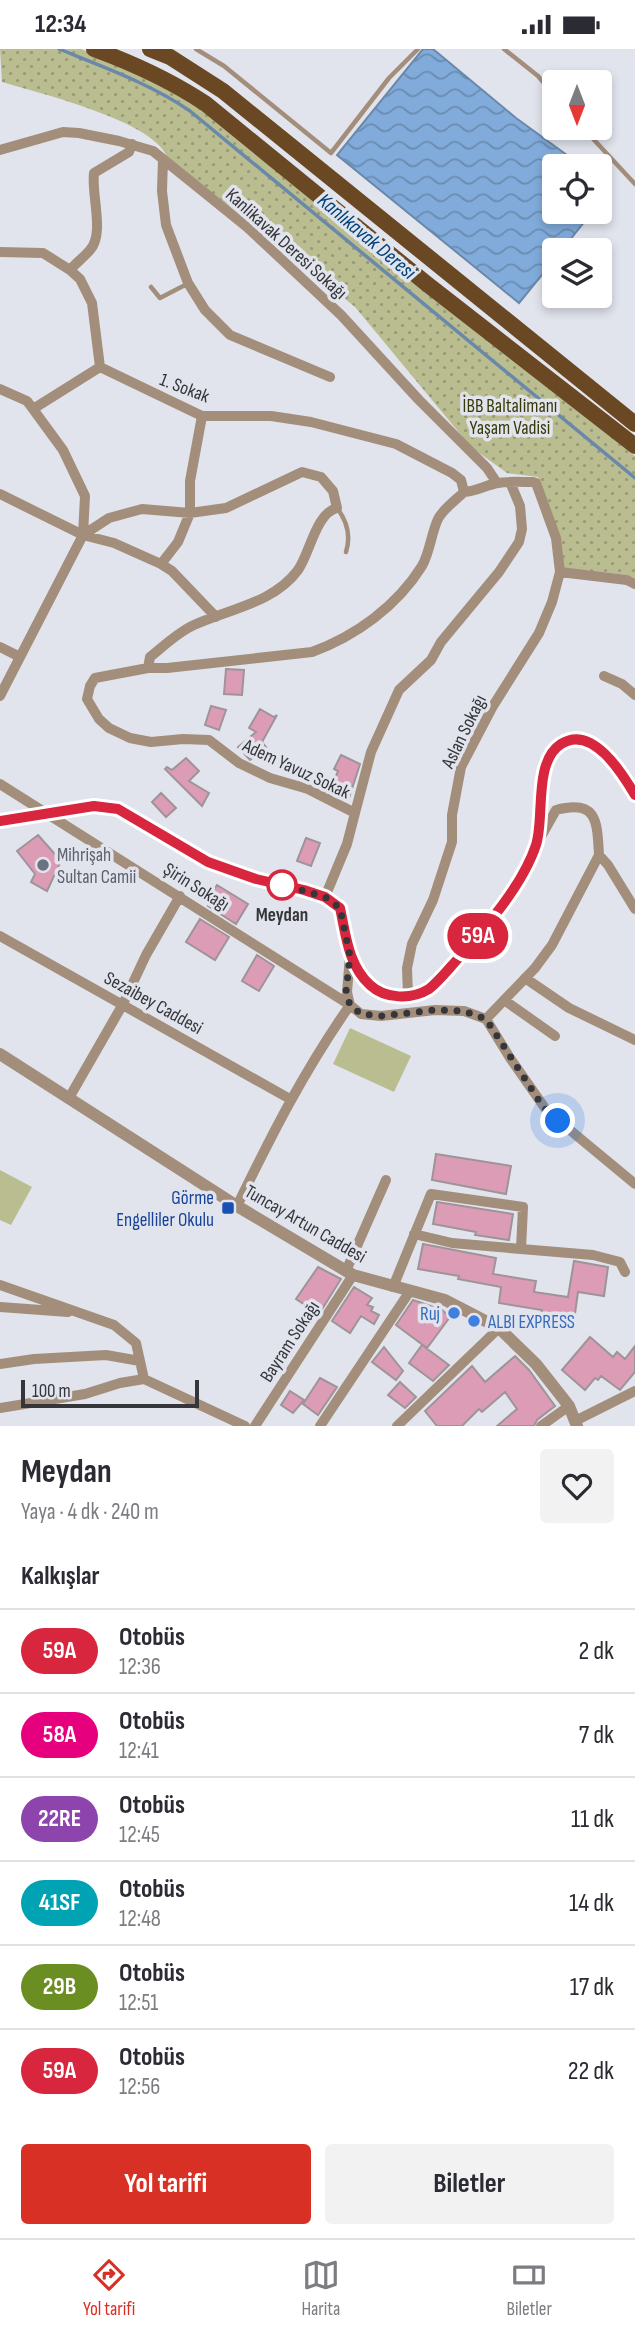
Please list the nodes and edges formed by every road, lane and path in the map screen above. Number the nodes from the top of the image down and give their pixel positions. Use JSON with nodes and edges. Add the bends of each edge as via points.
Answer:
{"nodes":[{"id":1,"x":94,"y":49,"type":"edge"},
{"id":2,"x":149,"y":49,"type":"edge"},
{"id":3,"x":196,"y":49,"type":"edge"},
{"id":4,"x":418,"y":49,"type":"edge"},
{"id":5,"x":504,"y":49,"type":"edge"},
{"id":6,"x":542,"y":81,"type":"edge"},
{"id":7,"x":594,"y":140,"type":"edge"},
{"id":8,"x":132,"y":144,"type":"junction"},
{"id":9,"x":0,"y":150,"type":"edge"},
{"id":10,"x":163,"y":159,"type":"junction"},
{"id":11,"x":635,"y":184,"type":"edge"},
{"id":12,"x":0,"y":252,"type":"edge"},
{"id":13,"x":70,"y":270,"type":"junction"},
{"id":14,"x":188,"y":283,"type":"junction"},
{"id":15,"x":151,"y":287,"type":"dead end"},
{"id":16,"x":100,"y":367,"type":"junction"},
{"id":17,"x":330,"y":377,"type":"dead end"},
{"id":18,"x":0,"y":389,"type":"edge"},
{"id":19,"x":33,"y":409,"type":"junction"},
{"id":20,"x":202,"y":416,"type":"junction"},
{"id":21,"x":635,"y":424,"type":"edge"},
{"id":22,"x":635,"y":446,"type":"edge"},
{"id":23,"x":510,"y":482,"type":"junction"},
{"id":24,"x":497,"y":483,"type":"junction"},
{"id":25,"x":464,"y":492,"type":"junction"},
{"id":26,"x":0,"y":494,"type":"edge"},
{"id":27,"x":337,"y":508,"type":"junction"},
{"id":28,"x":190,"y":513,"type":"junction"},
{"id":29,"x":83,"y":535,"type":"junction"},
{"id":30,"x":346,"y":552,"type":"dead end"},
{"id":31,"x":161,"y":564,"type":"junction"},
{"id":32,"x":560,"y":572,"type":"junction"},
{"id":33,"x":635,"y":584,"type":"edge"},
{"id":34,"x":216,"y":617,"type":"junction"},
{"id":35,"x":0,"y":647,"type":"edge"},
{"id":36,"x":20,"y":657,"type":"junction"},
{"id":37,"x":148,"y":668,"type":"junction"},
{"id":38,"x":604,"y":675,"type":"dead end"},
{"id":39,"x":635,"y":695,"type":"edge"},
{"id":40,"x":0,"y":696,"type":"edge"},
{"id":41,"x":0,"y":784,"type":"edge"},
{"id":42,"x":635,"y":795,"type":"edge"},
{"id":43,"x":355,"y":813,"type":"junction"},
{"id":44,"x":50,"y":814,"type":"junction"},
{"id":45,"x":0,"y":821,"type":"edge"},
{"id":46,"x":537,"y":843,"type":"junction"},
{"id":47,"x":599,"y":855,"type":"junction"},
{"id":48,"x":180,"y":896,"type":"junction"},
{"id":49,"x":325,"y":897,"type":"junction"},
{"id":50,"x":635,"y":909,"type":"edge"},
{"id":51,"x":0,"y":936,"type":"edge"},
{"id":52,"x":350,"y":956,"type":"junction"},
{"id":53,"x":525,"y":978,"type":"junction"},
{"id":54,"x":408,"y":996,"type":"junction"},
{"id":55,"x":504,"y":1000,"type":"junction"},
{"id":56,"x":123,"y":1004,"type":"junction"},
{"id":57,"x":350,"y":1005,"type":"junction"},
{"id":58,"x":486,"y":1019,"type":"junction"},
{"id":59,"x":555,"y":1036,"type":"dead end"},
{"id":60,"x":635,"y":1039,"type":"edge"},
{"id":61,"x":0,"y":1054,"type":"edge"},
{"id":62,"x":69,"y":1098,"type":"junction"},
{"id":63,"x":290,"y":1099,"type":"junction"},
{"id":64,"x":386,"y":1180,"type":"dead end"},
{"id":65,"x":635,"y":1184,"type":"edge"},
{"id":66,"x":237,"y":1206,"type":"junction"},
{"id":67,"x":414,"y":1234,"type":"junction"},
{"id":68,"x":521,"y":1249,"type":"junction"},
{"id":69,"x":625,"y":1272,"type":"dead end"},
{"id":70,"x":349,"y":1273,"type":"junction"},
{"id":71,"x":0,"y":1285,"type":"edge"},
{"id":72,"x":393,"y":1287,"type":"junction"},
{"id":73,"x":410,"y":1291,"type":"junction"},
{"id":74,"x":0,"y":1307,"type":"edge"},
{"id":75,"x":79,"y":1313,"type":"junction"},
{"id":76,"x":499,"y":1328,"type":"junction"},
{"id":77,"x":140,"y":1360,"type":"junction"},
{"id":78,"x":0,"y":1364,"type":"edge"},
{"id":79,"x":144,"y":1379,"type":"junction"},
{"id":80,"x":635,"y":1391,"type":"edge"},
{"id":81,"x":569,"y":1406,"type":"junction"},
{"id":82,"x":0,"y":1408,"type":"edge"},
{"id":83,"x":576,"y":1424,"type":"edge"},
{"id":84,"x":245,"y":1426,"type":"edge"},
{"id":85,"x":255,"y":1426,"type":"edge"},
{"id":86,"x":320,"y":1426,"type":"edge"},
{"id":87,"x":397,"y":1426,"type":"edge"},
{"id":88,"x":541,"y":1426,"type":"edge"}],
"edges":[{"from":1,"to":22,"type":"main road","via":[[136,64],[206,104]]},
{"from":2,"to":21,"type":"main road","via":[[223,91]]},
{"from":3,"to":4,"type":"lane","via":[[331,153],[389,78]]},
{"from":5,"to":6,"type":"lane"},
{"from":7,"to":11,"type":"lane"},
{"from":8,"to":9,"type":"street","name":"Kanlikavak Deresi Sokağı","via":[[63,132]]},
{"from":8,"to":10,"type":"street","name":"Kanlikavak Deresi Sokağı"},
{"from":8,"to":13,"type":"street","via":[[129,152],[94,173],[97,236],[92,249]]},
{"from":10,"to":14,"type":"street","via":[[166,225]]},
{"from":10,"to":24,"type":"street","name":"Kanlikavak Deresi Sokağı","via":[[247,227],[341,314]]},
{"from":12,"to":13,"type":"street","via":[[43,253]]},
{"from":13,"to":16,"type":"street","via":[[92,303]]},
{"from":14,"to":15,"type":"lane","via":[[160,298]]},
{"from":14,"to":17,"type":"street","via":[[205,310],[230,335]]},
{"from":16,"to":19,"type":"street"},
{"from":16,"to":20,"type":"street","name":"1. Sokak"},
{"from":18,"to":19,"type":"street","via":[[27,401]]},
{"from":19,"to":29,"type":"street","via":[[62,450],[85,496]]},
{"from":20,"to":25,"type":"street","name":"1. Sokak","via":[[271,416],[396,444],[452,473],[461,480]]},
{"from":20,"to":28,"type":"street","via":[[190,481]]},
{"from":23,"to":24,"type":"street","name":"Adem Yavuz Sokak"},
{"from":23,"to":32,"type":"street","via":[[533,482],[539,487],[556,538]]},
{"from":23,"to":43,"type":"street","name":"Adem Yavuz Sokak","via":[[520,506],[519,542],[431,660],[399,691],[371,752]]},
{"from":24,"to":25,"type":"street","name":"Adem Yavuz Sokak"},
{"from":25,"to":37,"type":"street","name":"Adem Yavuz Sokak","via":[[439,516],[423,564],[382,612],[355,632],[312,652]]},
{"from":26,"to":29,"type":"street"},
{"from":27,"to":28,"type":"street","via":[[321,477],[302,472],[226,508]]},
{"from":27,"to":30,"type":"lane","via":[[348,531]]},
{"from":27,"to":34,"type":"street","via":[[322,520],[298,570],[288,580],[267,596]]},
{"from":28,"to":29,"type":"street","via":[[142,509],[109,518]]},
{"from":28,"to":31,"type":"street","via":[[178,542]]},
{"from":29,"to":31,"type":"street"},
{"from":29,"to":36,"type":"street"},
{"from":31,"to":34,"type":"street"},
{"from":32,"to":33,"type":"street"},
{"from":32,"to":54,"type":"street","name":"Aslan Sokağı","via":[[539,632],[461,767],[452,842],[412,944]]},
{"from":34,"to":37,"type":"street","via":[[170,641],[150,657]]},
{"from":35,"to":36,"type":"street"},
{"from":36,"to":40,"type":"street"},
{"from":37,"to":43,"type":"street","name":"Adem Yavuz Sokak","via":[[96,678],[90,686],[87,699],[109,728],[151,743],[209,740],[239,763]]},
{"from":38,"to":39,"type":"street"},
{"from":41,"to":44,"type":"street","name":"Şirin Sokağı"},
{"from":42,"to":46,"type":"street","via":[[618,767],[594,745],[582,739],[567,741],[551,755],[543,774]]},
{"from":43,"to":49,"type":"street"},
{"from":44,"to":45,"type":"street"},
{"from":44,"to":48,"type":"street","name":"Şirin Sokağı"},
{"from":44,"to":49,"type":"street","via":[[94,806],[118,809],[208,862]]},
{"from":46,"to":47,"type":"street","via":[[556,810],[572,806],[589,811],[597,822]]},
{"from":46,"to":54,"type":"street","via":[[523,875],[478,937],[428,989]]},
{"from":47,"to":50,"type":"street"},
{"from":47,"to":53,"type":"street","via":[[552,945]]},
{"from":48,"to":56,"type":"street"},
{"from":48,"to":57,"type":"street","name":"Şirin Sokağı"},
{"from":49,"to":52,"type":"street","via":[[340,908]]},
{"from":51,"to":56,"type":"street","name":"Sezaibey Caddesi"},
{"from":52,"to":54,"type":"street","via":[[377,991],[386,996]]},
{"from":52,"to":57,"type":"street","via":[[346,992]]},
{"from":53,"to":55,"type":"street"},
{"from":53,"to":60,"type":"street","via":[[569,1008]]},
{"from":55,"to":58,"type":"street"},
{"from":55,"to":59,"type":"street"},
{"from":56,"to":62,"type":"street"},
{"from":56,"to":63,"type":"street","name":"Sezaibey Caddesi"},
{"from":57,"to":58,"type":"street","name":"Şirin Sokağı","via":[[361,1014],[464,1011]]},
{"from":57,"to":63,"type":"street"},
{"from":58,"to":65,"type":"street","via":[[547,1111]]},
{"from":61,"to":62,"type":"street","name":"Tuncay Artun Caddesi"},
{"from":62,"to":66,"type":"street","name":"Tuncay Artun Caddesi"},
{"from":63,"to":66,"type":"street"},
{"from":64,"to":70,"type":"street","name":"Bayram Sokağı"},
{"from":66,"to":70,"type":"street","name":"Tuncay Artun Caddesi"},
{"from":67,"to":68,"type":"street","via":[[452,1243]]},
{"from":67,"to":68,"type":"street","via":[[431,1194],[523,1207]]},
{"from":67,"to":72,"type":"street"},
{"from":68,"to":69,"type":"street","via":[[593,1255],[620,1262]]},
{"from":70,"to":72,"type":"street","name":"Tuncay Artun Caddesi"},
{"from":70,"to":85,"type":"street","name":"Bayram Sokağı"},
{"from":71,"to":75,"type":"street"},
{"from":72,"to":73,"type":"street","name":"Tuncay Artun Caddesi"},
{"from":73,"to":76,"type":"street","name":"Tuncay Artun Caddesi","via":[[445,1300]]},
{"from":73,"to":86,"type":"street"},
{"from":74,"to":75,"type":"street"},
{"from":75,"to":77,"type":"street","via":[[114,1325],[136,1343]]},
{"from":76,"to":81,"type":"street","name":"Tuncay Artun Caddesi"},
{"from":76,"to":87,"type":"street"},
{"from":77,"to":78,"type":"street","via":[[106,1355]]},
{"from":77,"to":79,"type":"street"},
{"from":79,"to":82,"type":"street"},
{"from":79,"to":84,"type":"street"},
{"from":80,"to":83,"type":"street"},
{"from":81,"to":83,"type":"street","name":"Tuncay Artun Caddesi"},
{"from":81,"to":88,"type":"street"}]}
